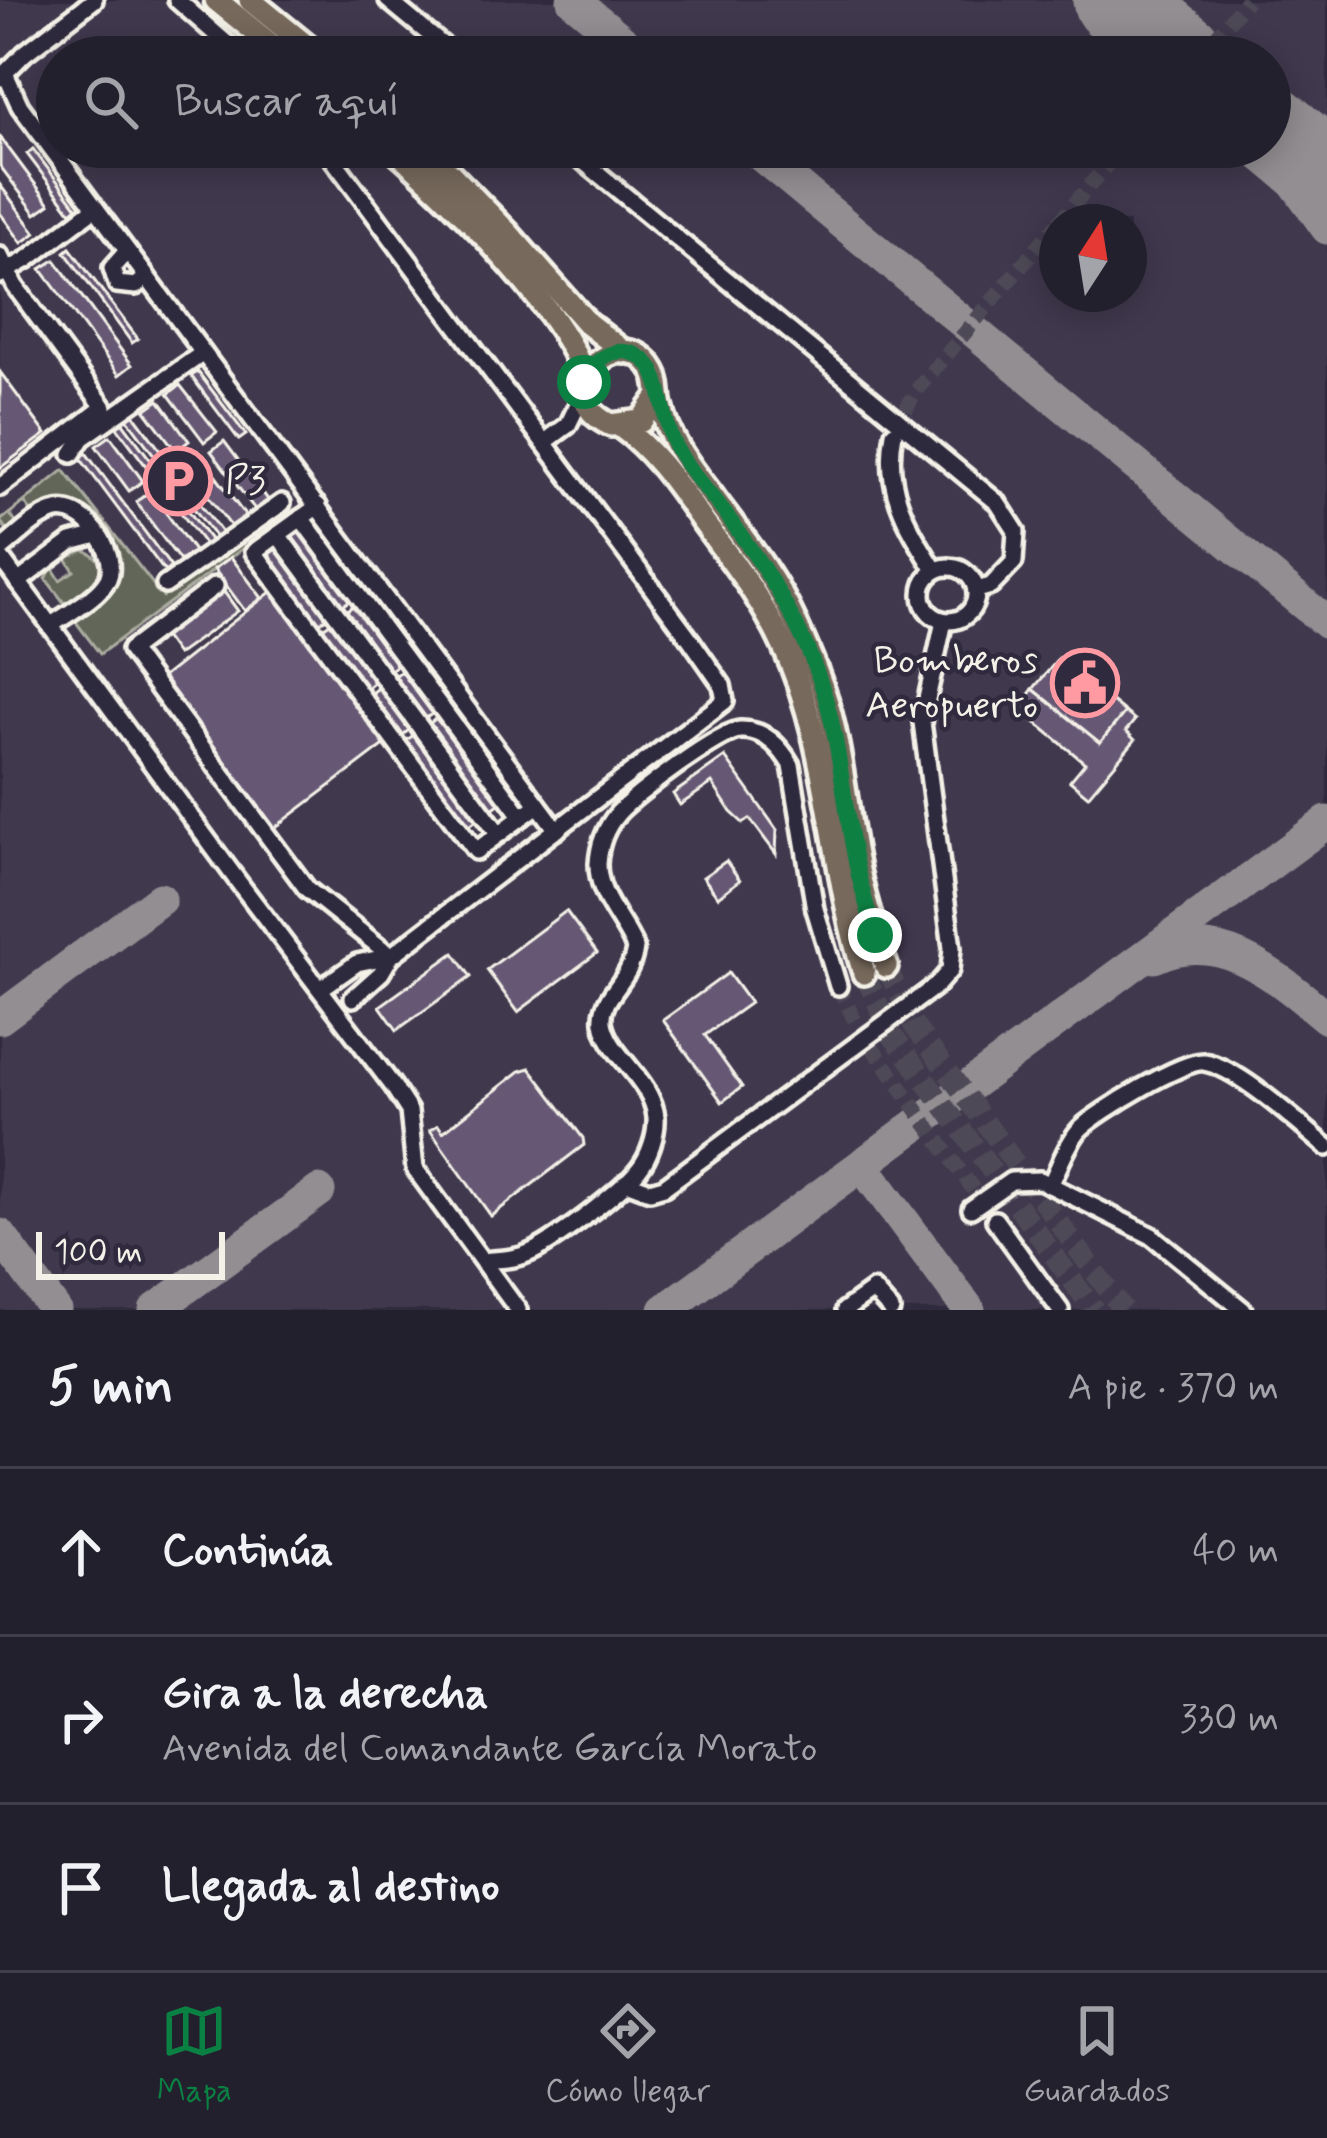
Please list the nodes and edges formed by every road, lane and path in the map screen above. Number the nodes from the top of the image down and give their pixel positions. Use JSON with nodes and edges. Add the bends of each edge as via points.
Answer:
{"nodes":[{"id":1,"x":94,"y":0,"type":"edge"},
{"id":2,"x":177,"y":0,"type":"edge"},
{"id":3,"x":216,"y":0,"type":"edge"},
{"id":4,"x":250,"y":0,"type":"edge"},
{"id":5,"x":388,"y":0,"type":"edge"},
{"id":6,"x":50,"y":36,"type":"edge"},
{"id":7,"x":218,"y":36,"type":"edge"},
{"id":8,"x":260,"y":36,"type":"edge"},
{"id":9,"x":294,"y":36,"type":"edge"},
{"id":10,"x":432,"y":36,"type":"edge"},
{"id":11,"x":36,"y":47,"type":"edge"},
{"id":12,"x":2,"y":75,"type":"edge"},
{"id":13,"x":36,"y":128,"type":"edge"},
{"id":14,"x":65,"y":168,"type":"edge"},
{"id":15,"x":340,"y":168,"type":"edge"},
{"id":16,"x":413,"y":168,"type":"edge"},
{"id":17,"x":445,"y":168,"type":"edge"},
{"id":18,"x":592,"y":168,"type":"edge"},
{"id":19,"x":94,"y":208,"type":"junction"},
{"id":20,"x":127,"y":250,"type":"junction"},
{"id":21,"x":3,"y":267,"type":"edge"},
{"id":22,"x":147,"y":277,"type":"junction"},
{"id":23,"x":624,"y":352,"type":"junction"},
{"id":24,"x":203,"y":353,"type":"junction"},
{"id":25,"x":584,"y":387,"type":"junction"},
{"id":26,"x":658,"y":395,"type":"junction"},
{"id":27,"x":611,"y":424,"type":"junction"},
{"id":28,"x":568,"y":425,"type":"junction"},
{"id":29,"x":894,"y":433,"type":"tunnel mouth"},
{"id":30,"x":545,"y":442,"type":"junction"},
{"id":31,"x":72,"y":454,"type":"dead end"},
{"id":32,"x":0,"y":487,"type":"edge"},
{"id":33,"x":318,"y":506,"type":"junction"},
{"id":34,"x":289,"y":527,"type":"junction"},
{"id":35,"x":97,"y":535,"type":"junction"},
{"id":36,"x":0,"y":554,"type":"edge"},
{"id":37,"x":935,"y":570,"type":"junction"},
{"id":38,"x":18,"y":582,"type":"junction"},
{"id":39,"x":165,"y":585,"type":"dead end"},
{"id":40,"x":215,"y":586,"type":"dead end"},
{"id":41,"x":977,"y":590,"type":"junction"},
{"id":42,"x":944,"y":621,"type":"junction"},
{"id":43,"x":50,"y":626,"type":"junction"},
{"id":44,"x":538,"y":805,"type":"junction"},
{"id":45,"x":522,"y":817,"type":"junction"},
{"id":46,"x":557,"y":830,"type":"junction"},
{"id":47,"x":500,"y":834,"type":"junction"},
{"id":48,"x":391,"y":956,"type":"junction"},
{"id":49,"x":838,"y":986,"type":"tunnel mouth"},
{"id":50,"x":320,"y":989,"type":"junction"},
{"id":51,"x":352,"y":998,"type":"dead end"},
{"id":52,"x":1327,"y":1147,"type":"edge"},
{"id":53,"x":626,"y":1182,"type":"junction"},
{"id":54,"x":1050,"y":1185,"type":"junction"},
{"id":55,"x":971,"y":1209,"type":"dead end"},
{"id":56,"x":994,"y":1220,"type":"tunnel mouth"},
{"id":57,"x":484,"y":1261,"type":"junction"},
{"id":58,"x":518,"y":1310,"type":"edge"},
{"id":59,"x":845,"y":1310,"type":"edge"},
{"id":60,"x":891,"y":1310,"type":"edge"},
{"id":61,"x":1060,"y":1310,"type":"edge"},
{"id":62,"x":1243,"y":1310,"type":"edge"}],
"edges":[{"from":1,"to":6,"type":"street"},
{"from":2,"to":7,"type":"street"},
{"from":3,"to":8,"type":"main road"},
{"from":4,"to":9,"type":"main road"},
{"from":5,"to":10,"type":"street"},
{"from":11,"to":12,"type":"street"},
{"from":12,"to":13,"type":"street"},
{"from":14,"to":19,"type":"street"},
{"from":15,"to":30,"type":"street"},
{"from":16,"to":25,"type":"main road","via":[[547,309],[568,339]]},
{"from":17,"to":23,"type":"main road","via":[[587,323]]},
{"from":18,"to":41,"type":"street","via":[[998,502],[1016,531],[1014,562]]},
{"from":19,"to":20,"type":"street"},
{"from":19,"to":21,"type":"street"},
{"from":20,"to":22,"type":"street"},
{"from":20,"to":22,"type":"street","via":[[112,268],[118,284],[136,286]]},
{"from":21,"to":32,"type":"street","via":[[104,407]]},
{"from":22,"to":24,"type":"street"},
{"from":23,"to":25,"type":"main road","via":[[603,356]]},
{"from":23,"to":26,"type":"main road","via":[[655,371]]},
{"from":24,"to":31,"type":"street","via":[[82,438]]},
{"from":24,"to":33,"type":"street"},
{"from":25,"to":27,"type":"main road","via":[[592,413]]},
{"from":25,"to":28,"type":"street"},
{"from":26,"to":27,"type":"main road","via":[[650,414]]},
{"from":26,"to":27,"type":"main road","via":[[675,446],[760,561],[824,692],[875,969],[841,891],[820,760],[784,647],[753,588],[670,476],[641,441]]},
{"from":27,"to":28,"type":"street"},
{"from":28,"to":30,"type":"street"},
{"from":29,"to":37,"type":"street","via":[[894,496]]},
{"from":30,"to":46,"type":"street","via":[[726,693],[722,707]]},
{"from":33,"to":34,"type":"street"},
{"from":33,"to":44,"type":"street"},
{"from":34,"to":39,"type":"street","via":[[277,506]]},
{"from":34,"to":45,"type":"street"},
{"from":34,"to":47,"type":"street"},
{"from":34,"to":47,"type":"street","via":[[254,552],[476,851]]},
{"from":35,"to":36,"type":"street","via":[[64,509]]},
{"from":35,"to":38,"type":"street","via":[[71,542]]},
{"from":35,"to":43,"type":"street","via":[[111,573]]},
{"from":36,"to":38,"type":"street"},
{"from":37,"to":41,"type":"street","via":[[962,569]]},
{"from":37,"to":42,"type":"street","via":[[922,594],[928,611]]},
{"from":38,"to":43,"type":"street"},
{"from":40,"to":48,"type":"street","via":[[130,650],[307,889]]},
{"from":41,"to":42,"type":"street","via":[[968,614]]},
{"from":42,"to":53,"type":"street","via":[[922,722],[950,970],[664,1187]]},
{"from":43,"to":50,"type":"street"},
{"from":44,"to":45,"type":"street"},
{"from":44,"to":46,"type":"street"},
{"from":45,"to":47,"type":"street"},
{"from":46,"to":48,"type":"street"},
{"from":48,"to":50,"type":"street","via":[[357,963]]},
{"from":48,"to":51,"type":"street"},
{"from":49,"to":53,"type":"street","via":[[815,909],[791,765],[769,737],[736,729],[717,737],[620,810],[604,833],[600,884],[635,948],[628,976],[603,1008],[603,1026],[646,1088],[656,1118],[646,1156]]},
{"from":50,"to":57,"type":"street","via":[[409,1111],[415,1169]]},
{"from":52,"to":54,"type":"street","via":[[1220,1067],[1199,1061],[1080,1129]]},
{"from":53,"to":57,"type":"street","via":[[536,1251]]},
{"from":54,"to":55,"type":"street","via":[[1011,1181]]},
{"from":54,"to":62,"type":"street","via":[[1152,1236]]},
{"from":56,"to":61,"type":"street"},
{"from":57,"to":58,"type":"street"},
{"from":59,"to":60,"type":"street","via":[[873,1290]]}]}
